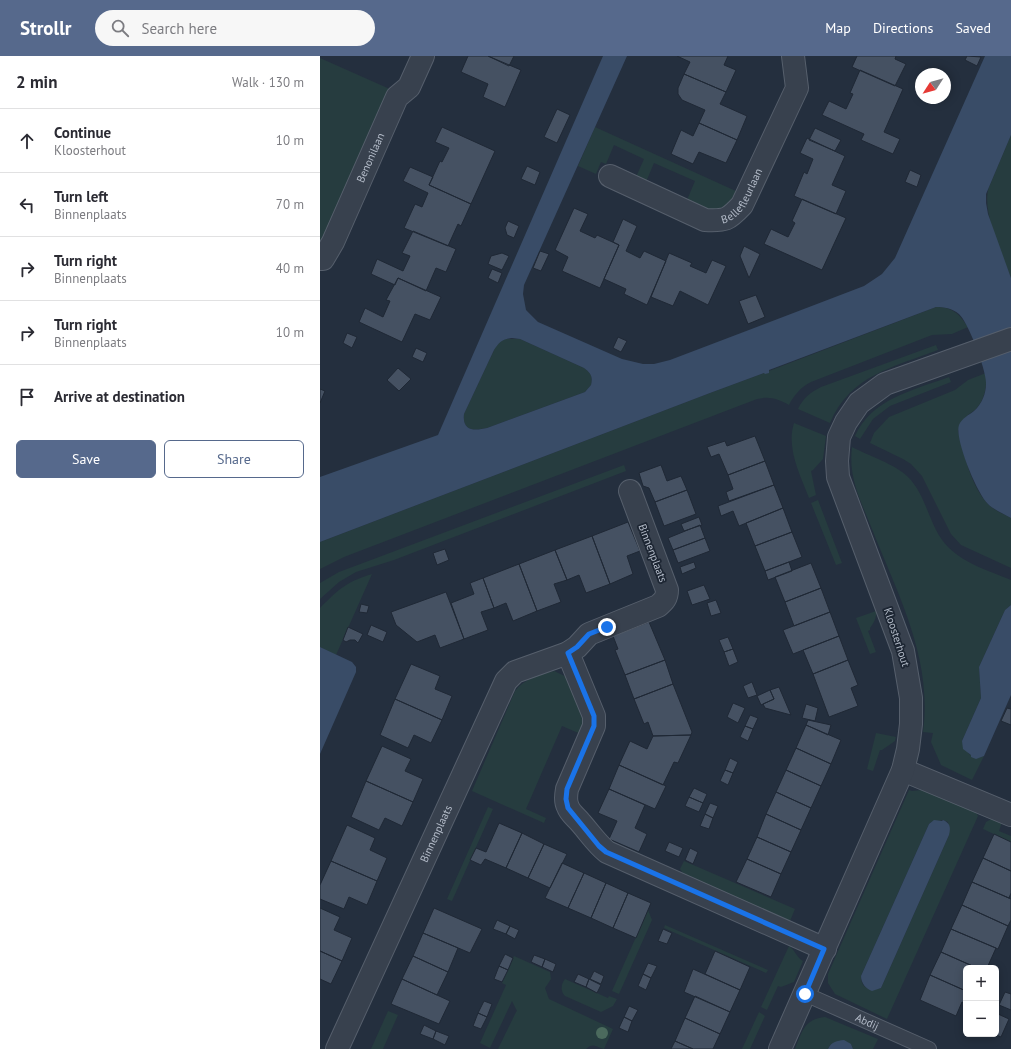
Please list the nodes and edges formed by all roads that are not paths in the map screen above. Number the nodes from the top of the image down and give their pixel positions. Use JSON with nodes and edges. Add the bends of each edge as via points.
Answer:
{"nodes":[{"id":1,"x":423,"y":56,"type":"edge"},
{"id":2,"x":793,"y":56,"type":"edge"},
{"id":3,"x":610,"y":176,"type":"dead end"},
{"id":4,"x":320,"y":259,"type":"edge"},
{"id":5,"x":1011,"y":339,"type":"edge"},
{"id":6,"x":630,"y":491,"type":"dead end"},
{"id":7,"x":568,"y":653,"type":"junction"},
{"id":8,"x":903,"y":770,"type":"junction"},
{"id":9,"x":1011,"y":814,"type":"edge"},
{"id":10,"x":824,"y":949,"type":"junction"},
{"id":11,"x":805,"y":994,"type":"junction"},
{"id":12,"x":337,"y":1049,"type":"edge"},
{"id":13,"x":780,"y":1049,"type":"edge"},
{"id":14,"x":929,"y":1049,"type":"edge"}],
"edges":[{"from":1,"to":4,"type":"street","name":"Benonilaan","via":[[409,86],[397,97],[333,242],[323,259]]},
{"from":2,"to":3,"type":"street","name":"Bellefleurlaan","via":[[797,88],[742,205],[730,217],[719,221],[706,220]]},
{"from":5,"to":8,"type":"street","name":"Kloosterhout","via":[[884,384],[859,403],[839,437],[838,477],[903,650],[908,672],[911,724]]},
{"from":6,"to":7,"type":"street","name":"Binnenplaats","via":[[667,596],[658,606],[589,634]]},
{"from":7,"to":10,"type":"street","via":[[594,716],[594,726],[567,789],[566,799],[572,814],[599,846],[606,852]]},
{"from":7,"to":12,"type":"street","name":"Binnenplaats","via":[[515,672],[506,681]]},
{"from":8,"to":9,"type":"street"},
{"from":8,"to":10,"type":"street","name":"Kloosterhout"},
{"from":10,"to":11,"type":"street","name":"Kloosterhout"},
{"from":11,"to":13,"type":"street","name":"Kloosterhout"},
{"from":11,"to":14,"type":"lane","name":"Abdij"}]}
